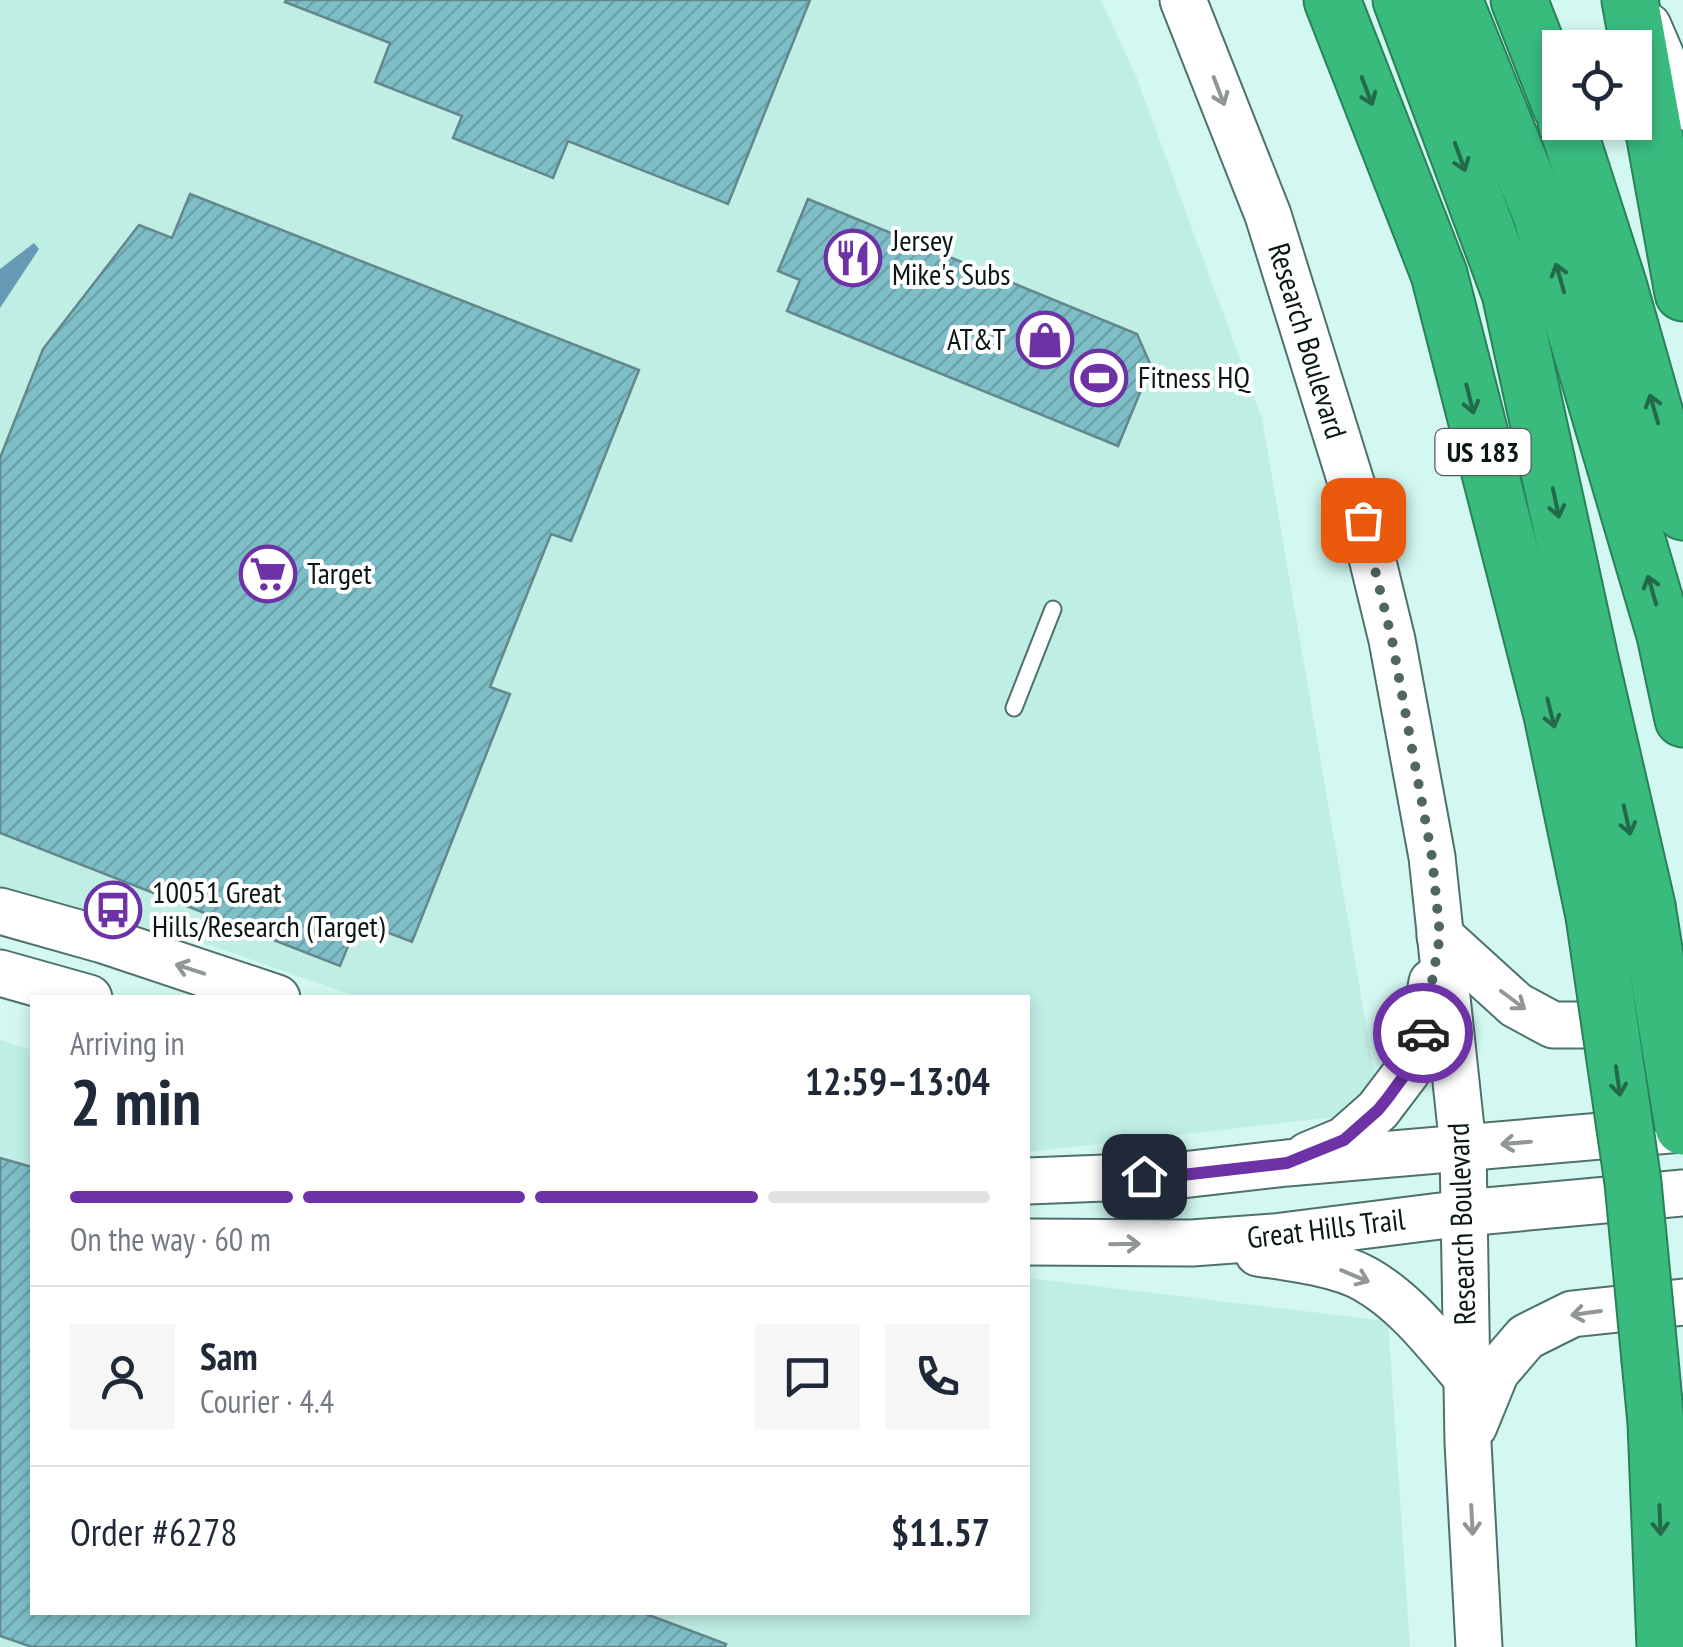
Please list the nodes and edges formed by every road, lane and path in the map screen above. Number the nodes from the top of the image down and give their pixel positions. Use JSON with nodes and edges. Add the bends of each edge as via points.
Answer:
{"nodes":[{"id":1,"x":1183,"y":0,"type":"edge"},
{"id":2,"x":1332,"y":0,"type":"edge"},
{"id":3,"x":1401,"y":0,"type":"edge"},
{"id":4,"x":1454,"y":0,"type":"edge"},
{"id":5,"x":1519,"y":0,"type":"edge"},
{"id":6,"x":1634,"y":0,"type":"edge"},
{"id":7,"x":1542,"y":59,"type":"edge"},
{"id":8,"x":1683,"y":107,"type":"edge"},
{"id":9,"x":1572,"y":140,"type":"edge"},
{"id":10,"x":1683,"y":293,"type":"edge"},
{"id":11,"x":1682,"y":492,"type":"edge"},
{"id":12,"x":1053,"y":609,"type":"dead end"},
{"id":13,"x":1014,"y":708,"type":"dead end"},
{"id":14,"x":1683,"y":719,"type":"edge"},
{"id":15,"x":0,"y":911,"type":"edge"},
{"id":16,"x":1440,"y":936,"type":"junction"},
{"id":17,"x":0,"y":973,"type":"edge"},
{"id":18,"x":80,"y":995,"type":"edge"},
{"id":19,"x":268,"y":995,"type":"edge"},
{"id":20,"x":1683,"y":1025,"type":"edge"},
{"id":21,"x":1683,"y":1128,"type":"edge"},
{"id":22,"x":1462,"y":1148,"type":"junction"},
{"id":23,"x":1287,"y":1163,"type":"junction"},
{"id":24,"x":1030,"y":1181,"type":"edge"},
{"id":25,"x":1683,"y":1193,"type":"edge"},
{"id":26,"x":1464,"y":1213,"type":"junction"},
{"id":27,"x":1030,"y":1242,"type":"edge"},
{"id":28,"x":1192,"y":1243,"type":"junction"},
{"id":29,"x":1683,"y":1302,"type":"edge"},
{"id":30,"x":1466,"y":1377,"type":"junction"},
{"id":31,"x":1468,"y":1443,"type":"junction"},
{"id":32,"x":1479,"y":1647,"type":"edge"},
{"id":33,"x":1665,"y":1647,"type":"edge"}],
"edges":[{"from":1,"to":16,"type":"main road","name":"Research Boulevard","one_way":true,"via":[[1268,215],[1363,520],[1392,640]]},
{"from":2,"to":33,"type":"highway","number":"US 183","one_way":true,"bridge":true,"via":[[1439,274],[1552,714],[1594,916],[1633,1183],[1656,1423]]},
{"from":3,"to":21,"type":"highway","one_way":true,"bridge":true,"via":[[1510,293],[1647,906]]},
{"from":14,"to":4,"type":"highway","one_way":true,"via":[[1665,635],[1542,215]]},
{"from":5,"to":7,"type":"highway"},
{"from":6,"to":8,"type":"main road"},
{"from":6,"to":10,"type":"highway"},
{"from":11,"to":9,"type":"highway","one_way":true},
{"from":12,"to":13,"type":"lane"},
{"from":19,"to":15,"type":"main road","one_way":true},
{"from":16,"to":20,"type":"main road","one_way":true,"via":[[1516,1004],[1553,1025]]},
{"from":16,"to":22,"type":"main road","name":"Research Boulevard"},
{"from":16,"to":23,"type":"main road","via":[[1422,1037],[1406,1073],[1344,1140]]},
{"from":17,"to":18,"type":"main road"},
{"from":21,"to":22,"type":"main road","one_way":true},
{"from":22,"to":23,"type":"main road"},
{"from":22,"to":26,"type":"main road","name":"Research Boulevard"},
{"from":23,"to":24,"type":"main road"},
{"from":25,"to":26,"type":"main road","name":"Great Hills Trail"},
{"from":26,"to":28,"type":"main road","name":"Great Hills Trail"},
{"from":26,"to":30,"type":"main road","name":"Research Boulevard"},
{"from":27,"to":28,"type":"main road","name":"Great Hills Trail","one_way":true},
{"from":28,"to":30,"type":"main road","one_way":true,"via":[[1314,1262],[1362,1277],[1404,1306]]},
{"from":29,"to":31,"type":"main road","one_way":true,"via":[[1572,1314],[1526,1337],[1496,1372]]},
{"from":30,"to":31,"type":"main road","name":"Research Boulevard"},
{"from":31,"to":32,"type":"main road","name":"Research Boulevard","one_way":true}]}
